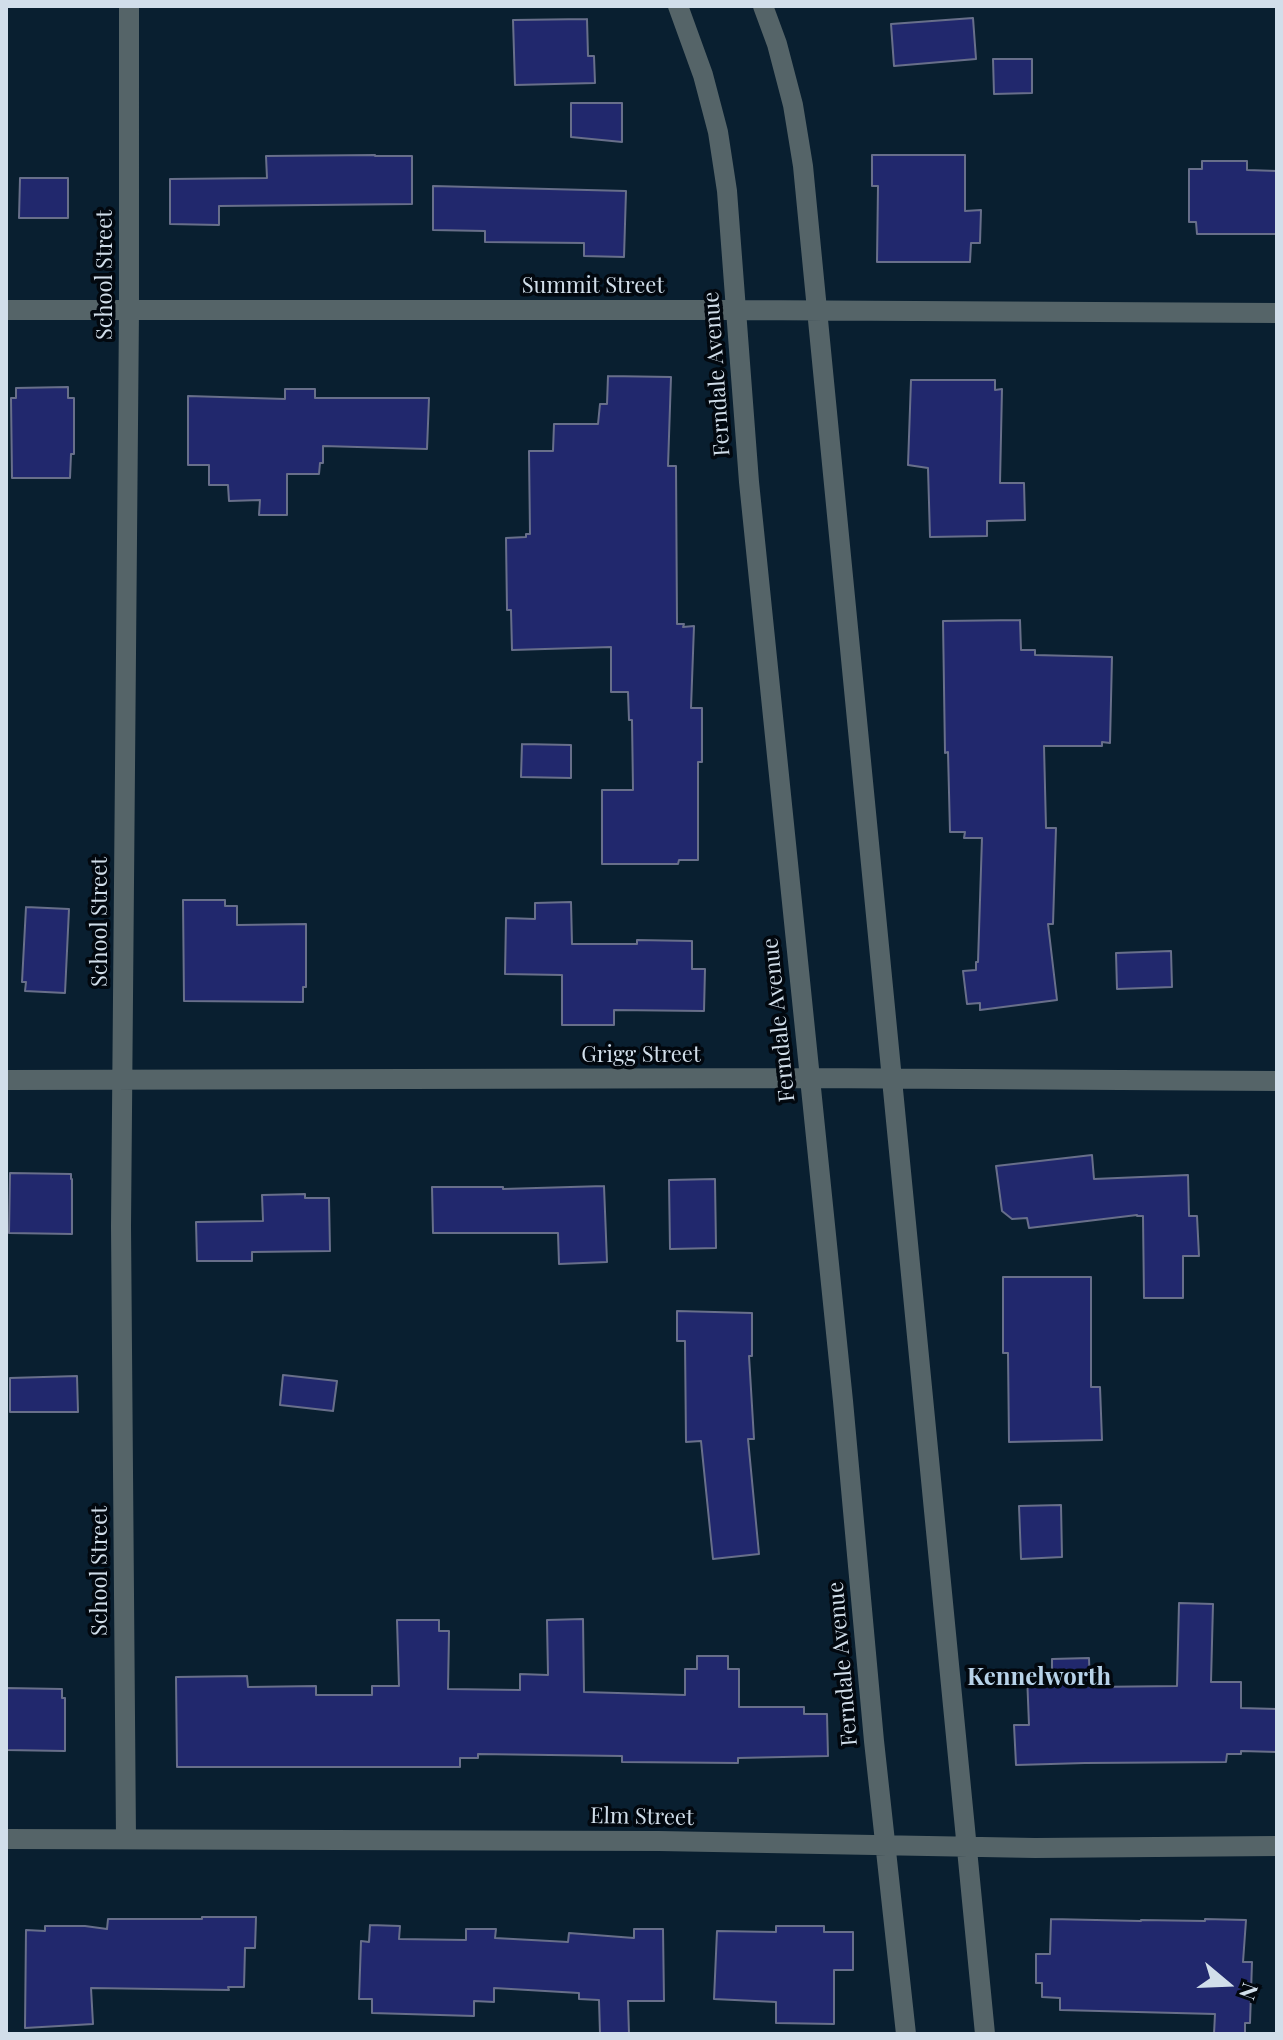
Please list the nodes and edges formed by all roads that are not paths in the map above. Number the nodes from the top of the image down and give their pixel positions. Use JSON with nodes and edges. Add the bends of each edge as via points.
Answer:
{"nodes":[{"id":1,"x":129,"y":6,"type":"edge"},
{"id":2,"x":678,"y":6,"type":"edge"},
{"id":3,"x":763,"y":6,"type":"edge"},
{"id":4,"x":6,"y":310,"type":"edge"},
{"id":5,"x":129,"y":310,"type":"junction"},
{"id":6,"x":736,"y":310,"type":"junction"},
{"id":7,"x":817,"y":311,"type":"junction"},
{"id":8,"x":1277,"y":313,"type":"edge"},
{"id":9,"x":809,"y":1078,"type":"junction"},
{"id":10,"x":892,"y":1079,"type":"junction"},
{"id":11,"x":6,"y":1080,"type":"edge"},
{"id":12,"x":123,"y":1080,"type":"junction"},
{"id":13,"x":1277,"y":1081,"type":"edge"},
{"id":14,"x":6,"y":1839,"type":"edge"},
{"id":15,"x":126,"y":1839,"type":"junction"},
{"id":16,"x":885,"y":1845,"type":"junction"},
{"id":17,"x":967,"y":1846,"type":"junction"},
{"id":18,"x":1277,"y":1846,"type":"edge"},
{"id":19,"x":906,"y":2034,"type":"edge"},
{"id":20,"x":985,"y":2034,"type":"edge"}],
"edges":[{"from":1,"to":5,"type":"street","name":"School Street"},
{"from":2,"to":6,"type":"street","name":"Ferndale Avenue","via":[[718,132]]},
{"from":3,"to":7,"type":"street","via":[[793,105]]},
{"from":4,"to":5,"type":"street","name":"Summit Street"},
{"from":5,"to":6,"type":"street","name":"Summit Street"},
{"from":5,"to":12,"type":"street","name":"School Street"},
{"from":6,"to":7,"type":"street","name":"Summit Street"},
{"from":6,"to":9,"type":"street","name":"Ferndale Avenue"},
{"from":7,"to":8,"type":"street","name":"Summit Street"},
{"from":7,"to":10,"type":"street"},
{"from":9,"to":10,"type":"street","name":"Grigg Street"},
{"from":9,"to":12,"type":"street","name":"Grigg Street"},
{"from":9,"to":16,"type":"street","name":"Ferndale Avenue"},
{"from":10,"to":13,"type":"street","name":"Grigg Street"},
{"from":10,"to":17,"type":"street"},
{"from":11,"to":12,"type":"street","name":"Grigg Street"},
{"from":12,"to":15,"type":"street","name":"School Street"},
{"from":14,"to":15,"type":"street","name":"Elm Street"},
{"from":15,"to":16,"type":"street","name":"Elm Street"},
{"from":16,"to":17,"type":"street","name":"Elm Street"},
{"from":16,"to":19,"type":"street","name":"Ferndale Avenue"},
{"from":17,"to":18,"type":"street","name":"Elm Street"},
{"from":17,"to":20,"type":"street"}]}
